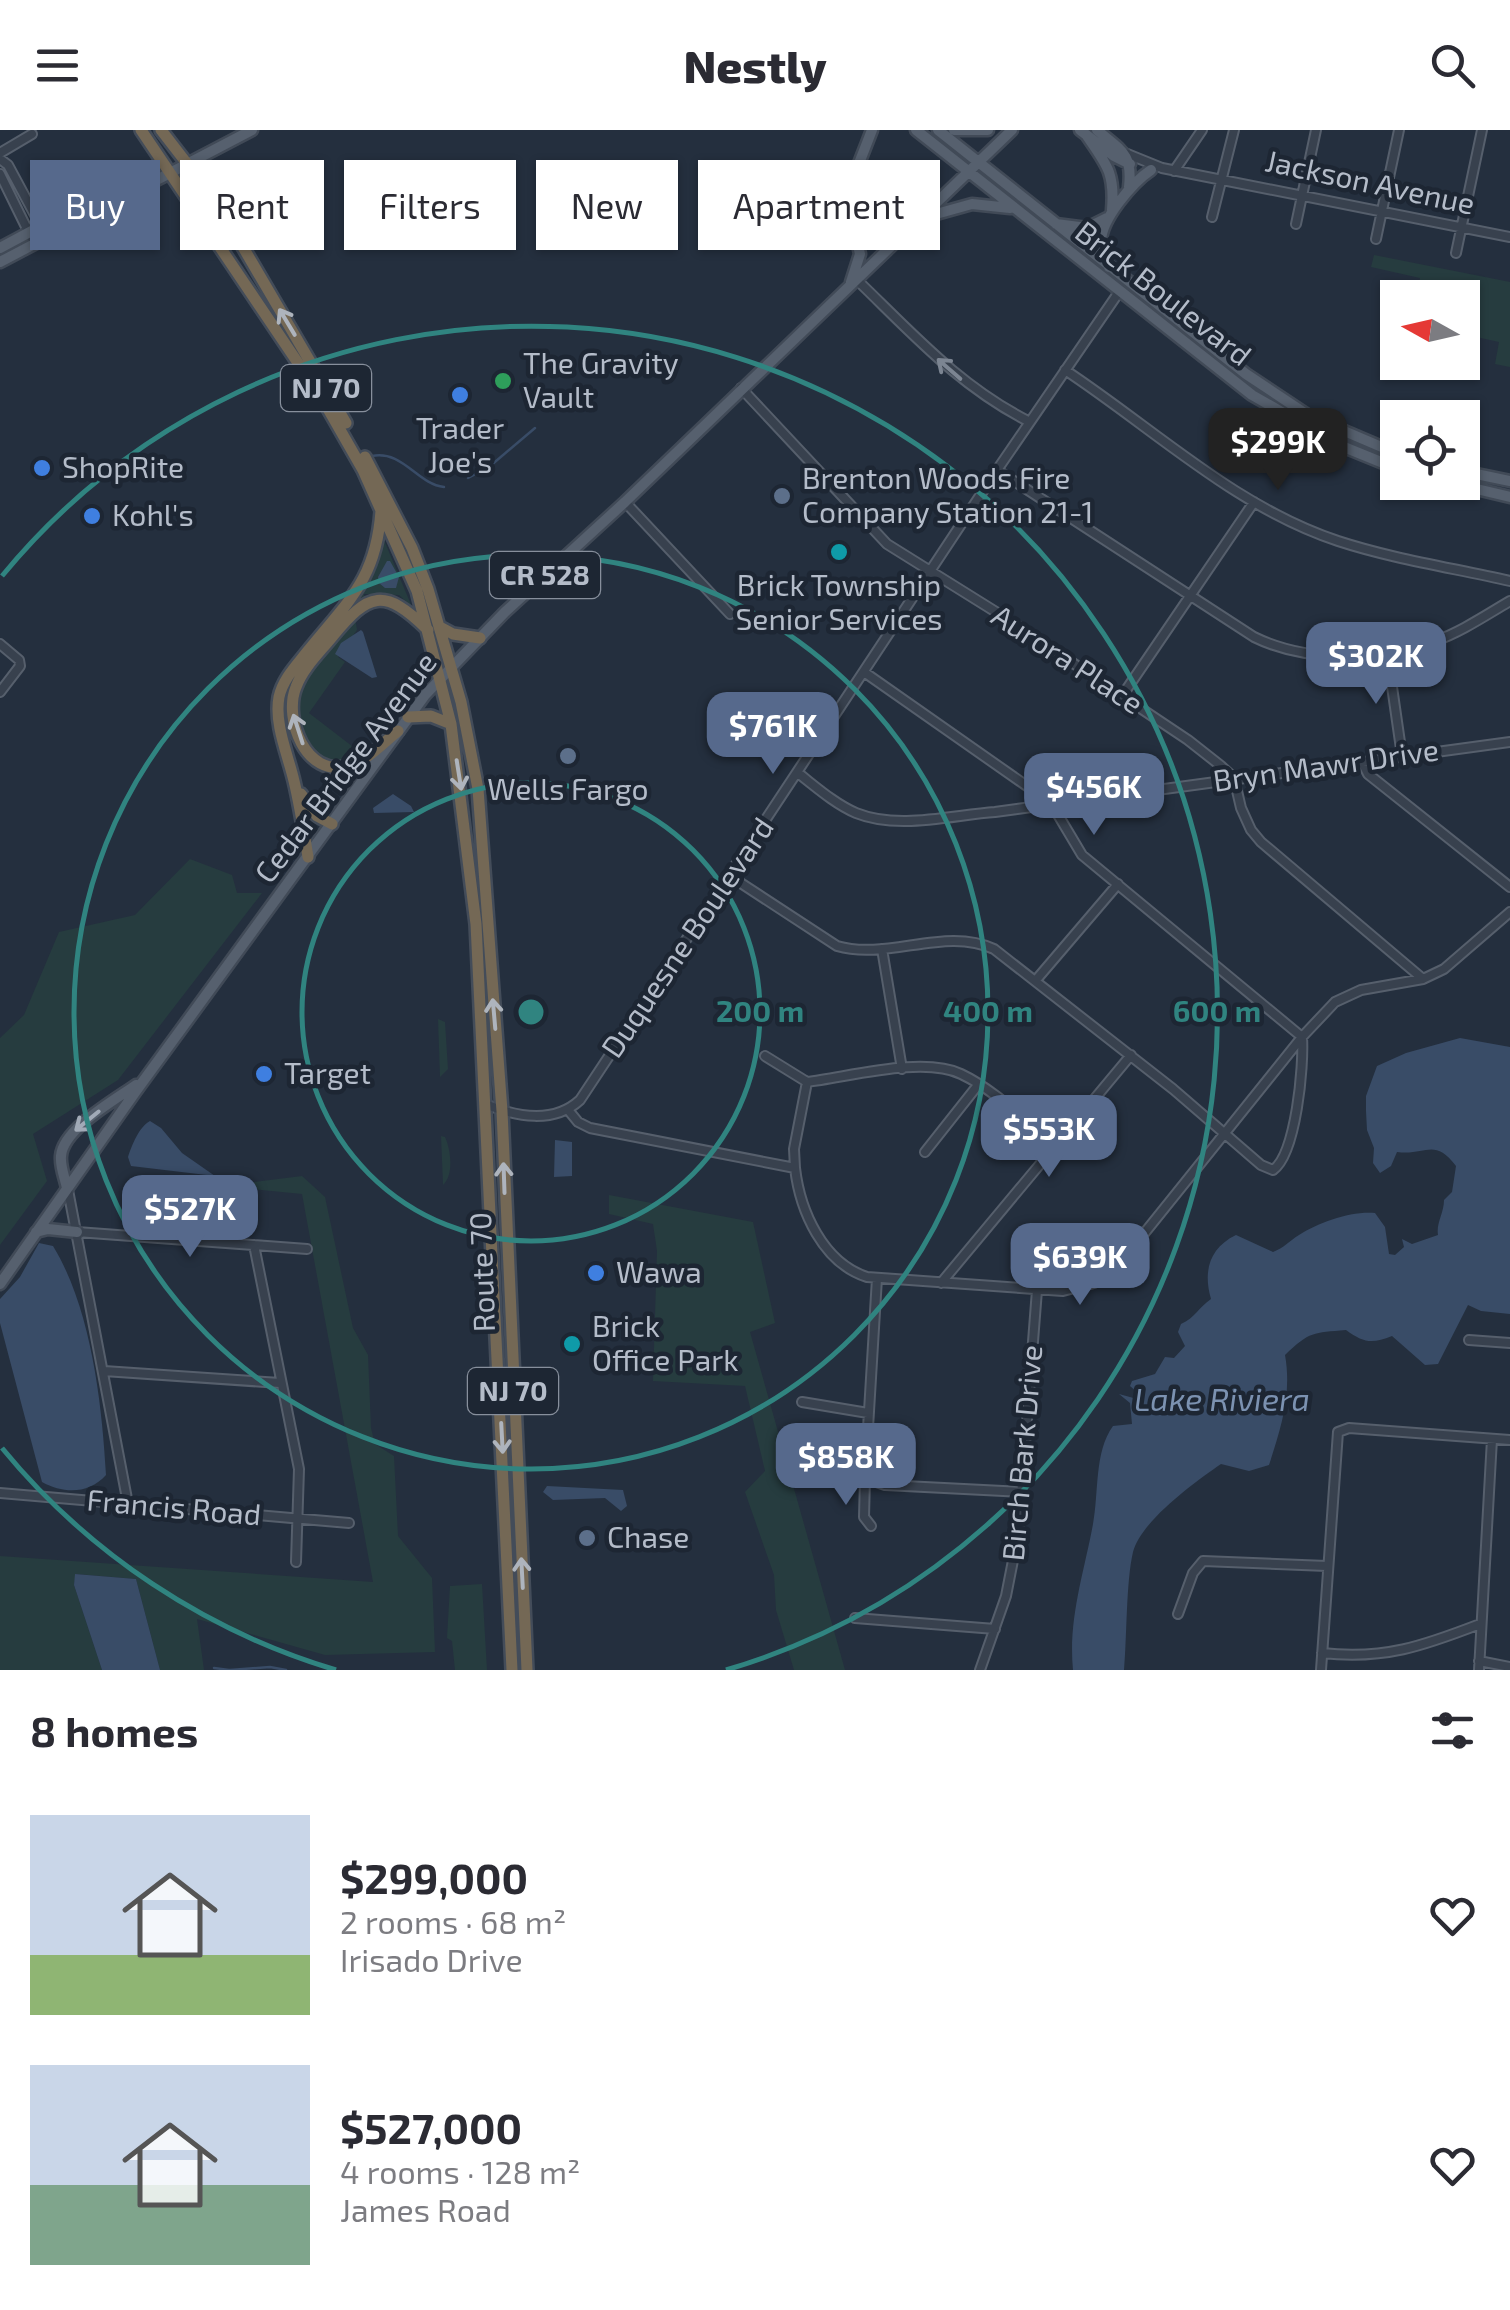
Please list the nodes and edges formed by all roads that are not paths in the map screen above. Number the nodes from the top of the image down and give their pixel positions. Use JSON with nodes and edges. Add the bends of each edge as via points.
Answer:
{"nodes":[{"id":1,"x":141,"y":130,"type":"edge"},
{"id":2,"x":161,"y":130,"type":"edge"},
{"id":3,"x":252,"y":130,"type":"edge"},
{"id":4,"x":914,"y":130,"type":"edge"},
{"id":5,"x":938,"y":130,"type":"edge"},
{"id":6,"x":954,"y":130,"type":"edge"},
{"id":7,"x":988,"y":130,"type":"edge"},
{"id":8,"x":1012,"y":130,"type":"edge"},
{"id":9,"x":1202,"y":130,"type":"edge"},
{"id":10,"x":1234,"y":130,"type":"edge"},
{"id":11,"x":1316,"y":130,"type":"edge"},
{"id":12,"x":1399,"y":130,"type":"edge"},
{"id":13,"x":1482,"y":130,"type":"edge"},
{"id":14,"x":874,"y":132,"type":"edge"},
{"id":15,"x":1088,"y":132,"type":"edge"},
{"id":16,"x":32,"y":134,"type":"dead end"},
{"id":17,"x":0,"y":156,"type":"edge"},
{"id":18,"x":1128,"y":158,"type":"junction"},
{"id":19,"x":184,"y":160,"type":"edge"},
{"id":20,"x":189,"y":160,"type":"edge"},
{"id":21,"x":859,"y":160,"type":"edge"},
{"id":22,"x":978,"y":163,"type":"junction"},
{"id":23,"x":180,"y":165,"type":"edge"},
{"id":24,"x":1156,"y":169,"type":"junction"},
{"id":25,"x":170,"y":171,"type":"junction"},
{"id":26,"x":1174,"y":171,"type":"junction"},
{"id":27,"x":968,"y":172,"type":"junction"},
{"id":28,"x":0,"y":174,"type":"edge"},
{"id":29,"x":160,"y":176,"type":"edge"},
{"id":30,"x":1222,"y":178,"type":"junction"},
{"id":31,"x":1128,"y":192,"type":"junction"},
{"id":32,"x":1302,"y":195,"type":"junction"},
{"id":33,"x":940,"y":200,"type":"edge"},
{"id":34,"x":30,"y":205,"type":"edge"},
{"id":35,"x":1013,"y":208,"type":"junction"},
{"id":36,"x":1382,"y":211,"type":"junction"},
{"id":37,"x":940,"y":212,"type":"edge"},
{"id":38,"x":1110,"y":214,"type":"junction"},
{"id":39,"x":1212,"y":216,"type":"dead end"},
{"id":40,"x":1054,"y":224,"type":"junction"},
{"id":41,"x":1296,"y":224,"type":"dead end"},
{"id":42,"x":1462,"y":227,"type":"junction"},
{"id":43,"x":28,"y":232,"type":"junction"},
{"id":44,"x":30,"y":235,"type":"edge"},
{"id":45,"x":1510,"y":237,"type":"edge"},
{"id":46,"x":1376,"y":239,"type":"dead end"},
{"id":47,"x":30,"y":247,"type":"edge"},
{"id":48,"x":0,"y":248,"type":"edge"},
{"id":49,"x":244,"y":250,"type":"edge"},
{"id":50,"x":859,"y":250,"type":"edge"},
{"id":51,"x":888,"y":250,"type":"edge"},
{"id":52,"x":1456,"y":254,"type":"dead end"},
{"id":53,"x":0,"y":262,"type":"edge"},
{"id":54,"x":1110,"y":268,"type":"junction"},
{"id":55,"x":853,"y":284,"type":"junction"},
{"id":56,"x":1119,"y":292,"type":"junction"},
{"id":57,"x":1065,"y":370,"type":"junction"},
{"id":58,"x":741,"y":388,"type":"junction"},
{"id":59,"x":1030,"y":422,"type":"junction"},
{"id":60,"x":1380,"y":447,"type":"edge"},
{"id":61,"x":1380,"y":462,"type":"edge"},
{"id":62,"x":997,"y":470,"type":"junction"},
{"id":63,"x":1480,"y":475,"type":"edge"},
{"id":64,"x":1510,"y":481,"type":"edge"},
{"id":65,"x":1480,"y":490,"type":"edge"},
{"id":66,"x":1510,"y":497,"type":"edge"},
{"id":67,"x":625,"y":502,"type":"junction"},
{"id":68,"x":1254,"y":502,"type":"junction"},
{"id":69,"x":382,"y":507,"type":"junction"},
{"id":70,"x":930,"y":572,"type":"junction"},
{"id":71,"x":1510,"y":581,"type":"edge"},
{"id":72,"x":1190,"y":595,"type":"junction"},
{"id":73,"x":1510,"y":601,"type":"edge"},
{"id":74,"x":730,"y":614,"type":"dead end"},
{"id":75,"x":434,"y":629,"type":"junction"},
{"id":76,"x":480,"y":638,"type":"junction"},
{"id":77,"x":0,"y":644,"type":"edge"},
{"id":78,"x":1387,"y":652,"type":"junction"},
{"id":79,"x":451,"y":668,"type":"junction"},
{"id":80,"x":864,"y":672,"type":"junction"},
{"id":81,"x":440,"y":680,"type":"junction"},
{"id":82,"x":0,"y":692,"type":"edge"},
{"id":83,"x":1122,"y":696,"type":"junction"},
{"id":84,"x":408,"y":717,"type":"junction"},
{"id":85,"x":451,"y":724,"type":"junction"},
{"id":86,"x":398,"y":731,"type":"junction"},
{"id":87,"x":1510,"y":742,"type":"edge"},
{"id":88,"x":1402,"y":756,"type":"junction"},
{"id":89,"x":1362,"y":762,"type":"junction"},
{"id":90,"x":798,"y":773,"type":"junction"},
{"id":91,"x":1234,"y":778,"type":"junction"},
{"id":92,"x":296,"y":786,"type":"junction"},
{"id":93,"x":1052,"y":803,"type":"junction"},
{"id":94,"x":332,"y":824,"type":"junction"},
{"id":95,"x":308,"y":858,"type":"junction"},
{"id":96,"x":730,"y":876,"type":"junction"},
{"id":97,"x":1118,"y":884,"type":"junction"},
{"id":98,"x":1510,"y":887,"type":"edge"},
{"id":99,"x":1510,"y":912,"type":"edge"},
{"id":100,"x":882,"y":950,"type":"junction"},
{"id":101,"x":1036,"y":980,"type":"junction"},
{"id":102,"x":1423,"y":980,"type":"junction"},
{"id":103,"x":1302,"y":1037,"type":"junction"},
{"id":104,"x":1131,"y":1055,"type":"junction"},
{"id":105,"x":766,"y":1056,"type":"dead end"},
{"id":106,"x":902,"y":1069,"type":"junction"},
{"id":107,"x":150,"y":1076,"type":"junction"},
{"id":108,"x":807,"y":1082,"type":"junction"},
{"id":109,"x":978,"y":1085,"type":"junction"},
{"id":110,"x":486,"y":1104,"type":"junction"},
{"id":111,"x":502,"y":1111,"type":"junction"},
{"id":112,"x":569,"y":1111,"type":"junction"},
{"id":113,"x":1224,"y":1133,"type":"junction"},
{"id":114,"x":1055,"y":1145,"type":"junction"},
{"id":115,"x":925,"y":1152,"type":"dead end"},
{"id":116,"x":795,"y":1168,"type":"junction"},
{"id":117,"x":67,"y":1188,"type":"junction"},
{"id":118,"x":76,"y":1232,"type":"junction"},
{"id":119,"x":35,"y":1233,"type":"junction"},
{"id":120,"x":254,"y":1245,"type":"junction"},
{"id":121,"x":306,"y":1249,"type":"dead end"},
{"id":122,"x":877,"y":1278,"type":"junction"},
{"id":123,"x":942,"y":1283,"type":"junction"},
{"id":124,"x":0,"y":1284,"type":"edge"},
{"id":125,"x":1037,"y":1290,"type":"junction"},
{"id":126,"x":1469,"y":1340,"type":"dead end"},
{"id":127,"x":1510,"y":1344,"type":"edge"},
{"id":128,"x":104,"y":1371,"type":"junction"},
{"id":129,"x":280,"y":1382,"type":"junction"},
{"id":130,"x":802,"y":1402,"type":"dead end"},
{"id":131,"x":868,"y":1413,"type":"junction"},
{"id":132,"x":1492,"y":1439,"type":"junction"},
{"id":133,"x":1510,"y":1440,"type":"edge"},
{"id":134,"x":866,"y":1478,"type":"junction"},
{"id":135,"x":1022,"y":1492,"type":"junction"},
{"id":136,"x":0,"y":1493,"type":"edge"},
{"id":137,"x":128,"y":1504,"type":"junction"},
{"id":138,"x":298,"y":1518,"type":"junction"},
{"id":139,"x":348,"y":1522,"type":"dead end"},
{"id":140,"x":870,"y":1526,"type":"dead end"},
{"id":141,"x":296,"y":1562,"type":"dead end"},
{"id":142,"x":1327,"y":1566,"type":"junction"},
{"id":143,"x":1178,"y":1614,"type":"dead end"},
{"id":144,"x":855,"y":1618,"type":"dead end"},
{"id":145,"x":1480,"y":1624,"type":"junction"},
{"id":146,"x":994,"y":1629,"type":"junction"},
{"id":147,"x":511,"y":1638,"type":"junction"},
{"id":148,"x":1322,"y":1653,"type":"junction"},
{"id":149,"x":1479,"y":1666,"type":"edge"},
{"id":150,"x":1510,"y":1667,"type":"edge"},
{"id":151,"x":502,"y":1670,"type":"edge"},
{"id":152,"x":512,"y":1670,"type":"edge"},
{"id":153,"x":527,"y":1670,"type":"edge"},
{"id":154,"x":980,"y":1670,"type":"edge"},
{"id":155,"x":1321,"y":1670,"type":"edge"}],
"edges":[{"from":1,"to":25,"type":"highway","number":"NJ 70"},
{"from":2,"to":19,"type":"highway","number":"NJ 70"},
{"from":3,"to":20,"type":"main road"},
{"from":4,"to":27,"type":"main road","name":"Brick Boulevard"},
{"from":5,"to":22,"type":"main road","name":"Brick Boulevard"},
{"from":6,"to":7,"type":"main road"},
{"from":8,"to":22,"type":"main road","name":"Cedar Bridge Avenue","number":"CR 528"},
{"from":9,"to":26,"type":"street"},
{"from":10,"to":30,"type":"street"},
{"from":11,"to":32,"type":"street"},
{"from":12,"to":36,"type":"street"},
{"from":13,"to":42,"type":"street"},
{"from":14,"to":21,"type":"main road"},
{"from":15,"to":18,"type":"main road","name":"Jackson Avenue"},
{"from":15,"to":38,"type":"main road","via":[[1113,180]]},
{"from":16,"to":17,"type":"street"},
{"from":17,"to":34,"type":"street"},
{"from":18,"to":24,"type":"street","name":"Jackson Avenue"},
{"from":18,"to":31,"type":"main road"},
{"from":22,"to":27,"type":"main road","name":"Cedar Bridge Avenue","number":"CR 528"},
{"from":22,"to":40,"type":"main road","name":"Brick Boulevard"},
{"from":23,"to":25,"type":"main road"},
{"from":24,"to":26,"type":"street","name":"Jackson Avenue"},
{"from":24,"to":31,"type":"main road"},
{"from":25,"to":29,"type":"main road"},
{"from":25,"to":69,"type":"highway","number":"NJ 70","via":[[332,414]]},
{"from":26,"to":30,"type":"street","name":"Jackson Avenue"},
{"from":27,"to":33,"type":"main road","name":"Cedar Bridge Avenue","number":"CR 528"},
{"from":27,"to":35,"type":"main road","name":"Brick Boulevard"},
{"from":28,"to":43,"type":"street"},
{"from":30,"to":32,"type":"street","name":"Jackson Avenue"},
{"from":30,"to":39,"type":"street"},
{"from":31,"to":38,"type":"main road"},
{"from":32,"to":36,"type":"street","name":"Jackson Avenue"},
{"from":32,"to":41,"type":"street"},
{"from":35,"to":37,"type":"main road","via":[[972,204]]},
{"from":35,"to":56,"type":"main road","name":"Brick Boulevard"},
{"from":36,"to":42,"type":"street","name":"Jackson Avenue"},
{"from":36,"to":46,"type":"street"},
{"from":38,"to":40,"type":"main road","via":[[1087,228]]},
{"from":38,"to":54,"type":"main road","via":[[1101,244]]},
{"from":40,"to":54,"type":"main road","name":"Brick Boulevard"},
{"from":42,"to":45,"type":"street","name":"Jackson Avenue"},
{"from":42,"to":52,"type":"street"},
{"from":43,"to":44,"type":"street"},
{"from":43,"to":48,"type":"main road"},
{"from":47,"to":53,"type":"main road"},
{"from":75,"to":49,"type":"highway","number":"NJ 70","one_way":true,"via":[[412,548]]},
{"from":50,"to":55,"type":"main road"},
{"from":51,"to":55,"type":"main road","name":"Cedar Bridge Avenue","number":"CR 528"},
{"from":54,"to":60,"type":"main road","name":"Brick Boulevard","via":[[1278,396]]},
{"from":55,"to":58,"type":"main road","name":"Cedar Bridge Avenue","number":"CR 528"},
{"from":59,"to":55,"type":"street","one_way":true,"via":[[951,372]]},
{"from":56,"to":57,"type":"street","name":"Duquesne Boulevard"},
{"from":56,"to":61,"type":"main road","name":"Brick Boulevard","via":[[1278,412]]},
{"from":57,"to":59,"type":"street","name":"Duquesne Boulevard"},
{"from":57,"to":68,"type":"street"},
{"from":58,"to":67,"type":"main road","name":"Cedar Bridge Avenue","number":"CR 528"},
{"from":58,"to":70,"type":"street","name":"Aurora Place","via":[[887,544]]},
{"from":59,"to":62,"type":"street","name":"Duquesne Boulevard"},
{"from":62,"to":70,"type":"street","name":"Duquesne Boulevard"},
{"from":62,"to":72,"type":"street"},
{"from":63,"to":64,"type":"main road"},
{"from":65,"to":66,"type":"main road"},
{"from":67,"to":74,"type":"street"},
{"from":67,"to":76,"type":"main road","name":"Cedar Bridge Avenue","number":"CR 528"},
{"from":68,"to":71,"type":"street","via":[[1337,541]]},
{"from":68,"to":72,"type":"street"},
{"from":69,"to":75,"type":"highway","number":"NJ 70"},
{"from":69,"to":92,"type":"highway","via":[[377,552],[366,577],[280,692],[280,724]]},
{"from":70,"to":80,"type":"street","name":"Duquesne Boulevard"},
{"from":70,"to":83,"type":"street","name":"Aurora Place"},
{"from":72,"to":78,"type":"street","via":[[1277,648],[1341,656]]},
{"from":72,"to":83,"type":"street"},
{"from":73,"to":78,"type":"street","via":[[1438,640]]},
{"from":75,"to":76,"type":"highway"},
{"from":75,"to":79,"type":"highway","number":"NJ 70"},
{"from":75,"to":81,"type":"highway","number":"NJ 70"},
{"from":86,"to":75,"type":"highway","one_way":true,"via":[[346,767],[322,764],[296,731],[296,687],[364,603],[397,603]]},
{"from":76,"to":79,"type":"main road","name":"Cedar Bridge Avenue","number":"CR 528"},
{"from":77,"to":82,"type":"street","via":[[20,666]]},
{"from":78,"to":88,"type":"street"},
{"from":79,"to":81,"type":"main road","name":"Cedar Bridge Avenue","number":"CR 528"},
{"from":111,"to":79,"type":"highway","number":"NJ 70","one_way":true,"via":[[482,823]]},
{"from":80,"to":90,"type":"street","name":"Duquesne Boulevard"},
{"from":80,"to":93,"type":"street"},
{"from":81,"to":84,"type":"main road","name":"Cedar Bridge Avenue","number":"CR 528"},
{"from":81,"to":85,"type":"highway","number":"NJ 70"},
{"from":83,"to":91,"type":"street","name":"Aurora Place"},
{"from":84,"to":85,"type":"highway"},
{"from":84,"to":86,"type":"main road","name":"Cedar Bridge Avenue","number":"CR 528"},
{"from":85,"to":110,"type":"highway","number":"NJ 70","one_way":true,"via":[[476,924]]},
{"from":86,"to":94,"type":"main road","name":"Cedar Bridge Avenue","number":"CR 528"},
{"from":87,"to":88,"type":"street","name":"Bryn Mawr Drive"},
{"from":88,"to":89,"type":"street","name":"Bryn Mawr Drive"},
{"from":89,"to":91,"type":"street","name":"Bryn Mawr Drive"},
{"from":89,"to":98,"type":"street","via":[[1368,774]]},
{"from":90,"to":93,"type":"street","name":"Bryn Mawr Drive","via":[[844,807],[886,820]]},
{"from":90,"to":96,"type":"street","name":"Duquesne Boulevard"},
{"from":91,"to":93,"type":"street","name":"Bryn Mawr Drive"},
{"from":91,"to":102,"type":"street","via":[[1241,808],[1262,842]]},
{"from":92,"to":94,"type":"highway"},
{"from":92,"to":95,"type":"highway"},
{"from":93,"to":97,"type":"street","via":[[1082,855]]},
{"from":94,"to":95,"type":"main road","name":"Cedar Bridge Avenue","number":"CR 528"},
{"from":95,"to":107,"type":"main road","name":"Cedar Bridge Avenue","number":"CR 528"},
{"from":96,"to":100,"type":"street","via":[[837,946]]},
{"from":96,"to":112,"type":"street","name":"Duquesne Boulevard"},
{"from":97,"to":101,"type":"street"},
{"from":97,"to":103,"type":"street"},
{"from":99,"to":102,"type":"street"},
{"from":100,"to":101,"type":"street","via":[[982,944]]},
{"from":100,"to":106,"type":"street"},
{"from":101,"to":104,"type":"street"},
{"from":102,"to":103,"type":"street","via":[[1346,994]]},
{"from":103,"to":113,"type":"street"},
{"from":103,"to":113,"type":"street","via":[[1299,1088],[1282,1163],[1269,1170]]},
{"from":104,"to":113,"type":"street"},
{"from":104,"to":114,"type":"street"},
{"from":105,"to":108,"type":"street"},
{"from":106,"to":108,"type":"street"},
{"from":106,"to":109,"type":"street","via":[[951,1070]]},
{"from":107,"to":117,"type":"main road","name":"Cedar Bridge Avenue","number":"CR 528"},
{"from":107,"to":117,"type":"main road","one_way":true,"via":[[68,1138],[60,1154]]},
{"from":108,"to":116,"type":"street"},
{"from":109,"to":114,"type":"street"},
{"from":109,"to":115,"type":"street"},
{"from":110,"to":111,"type":"street"},
{"from":110,"to":147,"type":"highway","name":"Route 70","number":"NJ 70","one_way":true},
{"from":111,"to":112,"type":"street","via":[[544,1117]]},
{"from":153,"to":111,"type":"highway","name":"Route 70","number":"NJ 70","one_way":true},
{"from":112,"to":116,"type":"street","via":[[590,1128]]},
{"from":113,"to":125,"type":"street","via":[[1111,1271],[1081,1289]]},
{"from":114,"to":123,"type":"street"},
{"from":116,"to":122,"type":"street","via":[[822,1245],[854,1273]]},
{"from":117,"to":118,"type":"street"},
{"from":117,"to":119,"type":"main road","name":"Cedar Bridge Avenue","number":"CR 528"},
{"from":118,"to":119,"type":"main road"},
{"from":118,"to":120,"type":"street"},
{"from":118,"to":128,"type":"street"},
{"from":119,"to":124,"type":"main road","name":"Cedar Bridge Avenue","number":"CR 528"},
{"from":120,"to":121,"type":"street"},
{"from":120,"to":129,"type":"street"},
{"from":122,"to":123,"type":"street"},
{"from":122,"to":131,"type":"street"},
{"from":123,"to":125,"type":"street"},
{"from":125,"to":135,"type":"street","name":"Birch Bark Drive"},
{"from":126,"to":127,"type":"street"},
{"from":128,"to":129,"type":"street"},
{"from":128,"to":137,"type":"street"},
{"from":129,"to":138,"type":"street","via":[[299,1469]]},
{"from":130,"to":131,"type":"street"},
{"from":131,"to":134,"type":"street"},
{"from":132,"to":133,"type":"street"},
{"from":132,"to":142,"type":"street","via":[[1338,1432]]},
{"from":132,"to":145,"type":"street"},
{"from":134,"to":135,"type":"street","via":[[886,1485]]},
{"from":134,"to":140,"type":"street","via":[[864,1517]]},
{"from":135,"to":146,"type":"street","name":"Birch Bark Drive","via":[[1012,1571]]},
{"from":136,"to":137,"type":"street","name":"Francis Road"},
{"from":137,"to":138,"type":"street","name":"Francis Road"},
{"from":138,"to":139,"type":"street","name":"Francis Road"},
{"from":138,"to":141,"type":"street"},
{"from":142,"to":143,"type":"street","via":[[1204,1561]]},
{"from":142,"to":148,"type":"street"},
{"from":144,"to":146,"type":"street"},
{"from":145,"to":148,"type":"street","via":[[1399,1652]]},
{"from":145,"to":149,"type":"street"},
{"from":146,"to":154,"type":"street","name":"Birch Bark Drive"},
{"from":147,"to":151,"type":"highway"},
{"from":147,"to":152,"type":"highway","number":"NJ 70"},
{"from":148,"to":155,"type":"street"},
{"from":149,"to":150,"type":"street"}]}
